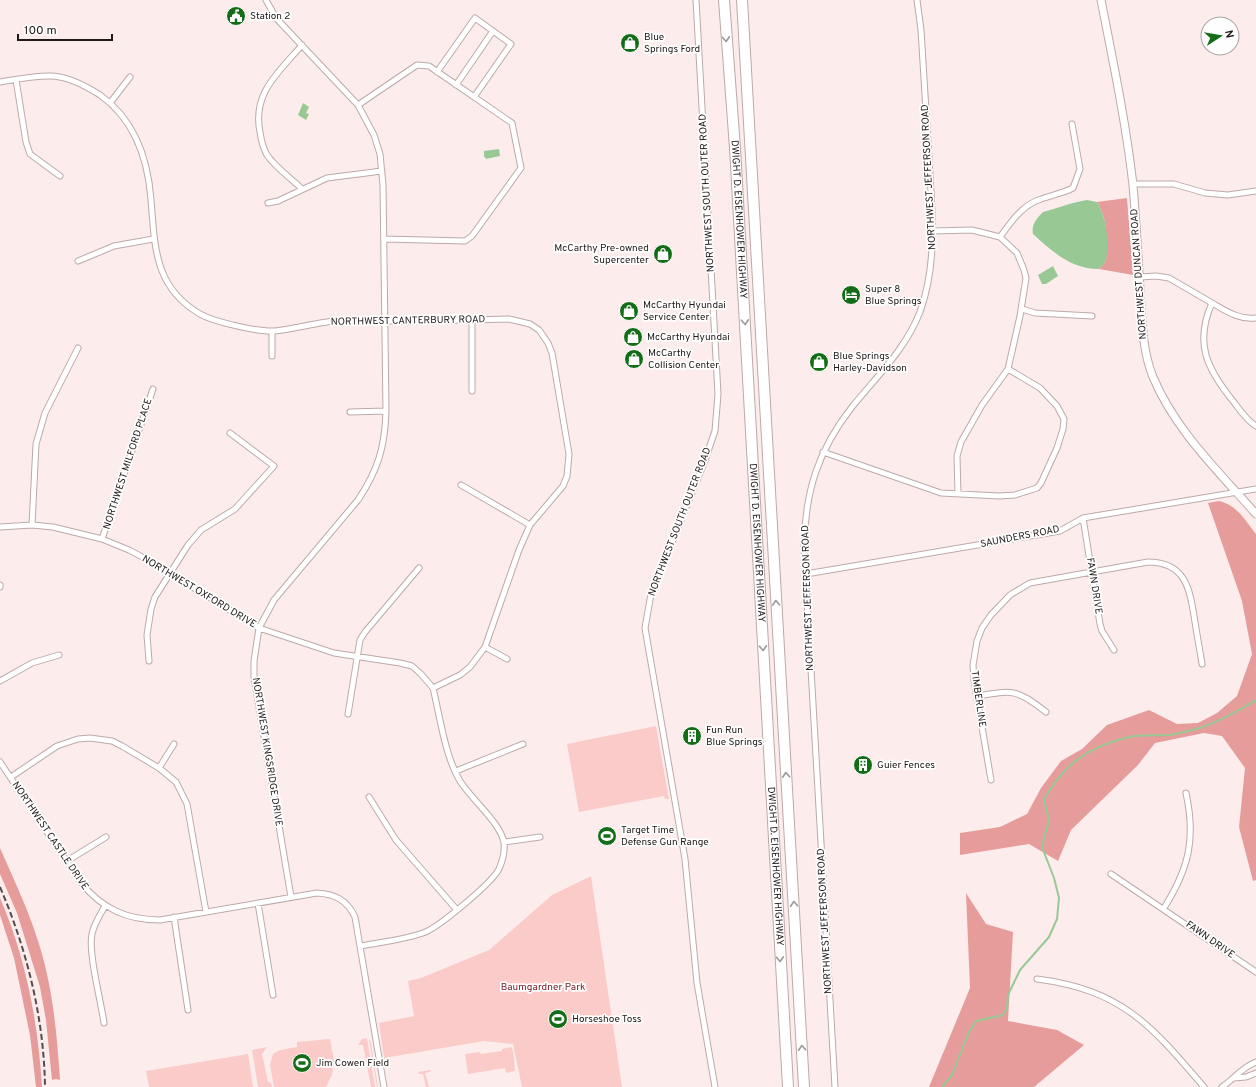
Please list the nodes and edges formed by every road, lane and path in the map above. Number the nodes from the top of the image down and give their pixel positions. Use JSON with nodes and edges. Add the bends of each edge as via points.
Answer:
{"nodes":[{"id":1,"x":266,"y":0,"type":"edge"},
{"id":2,"x":696,"y":0,"type":"edge"},
{"id":3,"x":724,"y":0,"type":"edge"},
{"id":4,"x":742,"y":0,"type":"edge"},
{"id":5,"x":917,"y":0,"type":"edge"},
{"id":6,"x":1101,"y":0,"type":"edge"},
{"id":7,"x":493,"y":31,"type":"junction"},
{"id":8,"x":302,"y":45,"type":"junction"},
{"id":9,"x":437,"y":72,"type":"junction"},
{"id":10,"x":130,"y":77,"type":"dead end"},
{"id":11,"x":16,"y":80,"type":"junction"},
{"id":12,"x":0,"y":82,"type":"edge"},
{"id":13,"x":456,"y":85,"type":"junction"},
{"id":14,"x":474,"y":97,"type":"junction"},
{"id":15,"x":110,"y":103,"type":"junction"},
{"id":16,"x":358,"y":105,"type":"junction"},
{"id":17,"x":1072,"y":124,"type":"dead end"},
{"id":18,"x":382,"y":171,"type":"junction"},
{"id":19,"x":60,"y":176,"type":"dead end"},
{"id":20,"x":1133,"y":184,"type":"junction"},
{"id":21,"x":302,"y":189,"type":"junction"},
{"id":22,"x":1256,"y":191,"type":"edge"},
{"id":23,"x":268,"y":203,"type":"dead end"},
{"id":24,"x":933,"y":231,"type":"junction"},
{"id":25,"x":1000,"y":237,"type":"junction"},
{"id":26,"x":153,"y":239,"type":"junction"},
{"id":27,"x":384,"y":239,"type":"junction"},
{"id":28,"x":78,"y":261,"type":"dead end"},
{"id":29,"x":1140,"y":277,"type":"junction"},
{"id":30,"x":1212,"y":303,"type":"junction"},
{"id":31,"x":1022,"y":309,"type":"junction"},
{"id":32,"x":1092,"y":316,"type":"dead end"},
{"id":33,"x":1256,"y":318,"type":"edge"},
{"id":34,"x":472,"y":320,"type":"junction"},
{"id":35,"x":385,"y":321,"type":"junction"},
{"id":36,"x":272,"y":331,"type":"junction"},
{"id":37,"x":78,"y":348,"type":"dead end"},
{"id":38,"x":272,"y":356,"type":"dead end"},
{"id":39,"x":1008,"y":369,"type":"junction"},
{"id":40,"x":153,"y":389,"type":"dead end"},
{"id":41,"x":472,"y":391,"type":"dead end"},
{"id":42,"x":386,"y":410,"type":"junction"},
{"id":43,"x":350,"y":412,"type":"dead end"},
{"id":44,"x":1256,"y":426,"type":"edge"},
{"id":45,"x":230,"y":433,"type":"dead end"},
{"id":46,"x":823,"y":452,"type":"junction"},
{"id":47,"x":461,"y":485,"type":"dead end"},
{"id":48,"x":1256,"y":489,"type":"edge"},
{"id":49,"x":1235,"y":492,"type":"junction"},
{"id":50,"x":958,"y":494,"type":"junction"},
{"id":51,"x":1256,"y":514,"type":"edge"},
{"id":52,"x":1083,"y":518,"type":"junction"},
{"id":53,"x":32,"y":525,"type":"junction"},
{"id":54,"x":530,"y":525,"type":"junction"},
{"id":55,"x":0,"y":527,"type":"edge"},
{"id":56,"x":102,"y":539,"type":"junction"},
{"id":57,"x":419,"y":568,"type":"dead end"},
{"id":58,"x":1091,"y":571,"type":"junction"},
{"id":59,"x":170,"y":573,"type":"junction"},
{"id":60,"x":806,"y":574,"type":"junction"},
{"id":61,"x":259,"y":628,"type":"junction"},
{"id":62,"x":485,"y":647,"type":"junction"},
{"id":63,"x":1114,"y":650,"type":"dead end"},
{"id":64,"x":59,"y":655,"type":"dead end"},
{"id":65,"x":356,"y":656,"type":"junction"},
{"id":66,"x":507,"y":659,"type":"dead end"},
{"id":67,"x":149,"y":661,"type":"dead end"},
{"id":68,"x":1202,"y":664,"type":"dead end"},
{"id":69,"x":0,"y":681,"type":"edge"},
{"id":70,"x":433,"y":688,"type":"junction"},
{"id":71,"x":977,"y":696,"type":"junction"},
{"id":72,"x":1046,"y":712,"type":"dead end"},
{"id":73,"x":348,"y":714,"type":"dead end"},
{"id":74,"x":174,"y":744,"type":"dead end"},
{"id":75,"x":523,"y":744,"type":"dead end"},
{"id":76,"x":0,"y":762,"type":"edge"},
{"id":77,"x":159,"y":768,"type":"junction"},
{"id":78,"x":456,"y":771,"type":"junction"},
{"id":79,"x":11,"y":777,"type":"junction"},
{"id":80,"x":990,"y":780,"type":"dead end"},
{"id":81,"x":1186,"y":793,"type":"dead end"},
{"id":82,"x":368,"y":797,"type":"dead end"},
{"id":83,"x":106,"y":837,"type":"dead end"},
{"id":84,"x":540,"y":837,"type":"dead end"},
{"id":85,"x":504,"y":842,"type":"junction"},
{"id":86,"x":67,"y":861,"type":"junction"},
{"id":87,"x":1111,"y":874,"type":"dead end"},
{"id":88,"x":291,"y":897,"type":"junction"},
{"id":89,"x":258,"y":903,"type":"junction"},
{"id":90,"x":105,"y":906,"type":"junction"},
{"id":91,"x":1164,"y":908,"type":"junction"},
{"id":92,"x":457,"y":910,"type":"junction"},
{"id":93,"x":206,"y":912,"type":"junction"},
{"id":94,"x":174,"y":917,"type":"junction"},
{"id":95,"x":361,"y":946,"type":"junction"},
{"id":96,"x":1256,"y":972,"type":"edge"},
{"id":97,"x":1037,"y":979,"type":"dead end"},
{"id":98,"x":273,"y":995,"type":"dead end"},
{"id":99,"x":188,"y":1010,"type":"dead end"},
{"id":100,"x":104,"y":1022,"type":"dead end"},
{"id":101,"x":1256,"y":1062,"type":"edge"},
{"id":102,"x":1256,"y":1073,"type":"edge"},
{"id":103,"x":1234,"y":1078,"type":"junction"},
{"id":104,"x":384,"y":1087,"type":"edge"},
{"id":105,"x":715,"y":1087,"type":"edge"},
{"id":106,"x":788,"y":1087,"type":"edge"},
{"id":107,"x":804,"y":1087,"type":"edge"},
{"id":108,"x":835,"y":1087,"type":"edge"},
{"id":109,"x":1204,"y":1087,"type":"edge"},
{"id":110,"x":1222,"y":1087,"type":"edge"}],
"edges":[{"from":1,"to":8,"type":"street","name":"NORTHWEST KINGSRIDGE DRIVE","via":[[276,18]]},
{"from":2,"to":105,"type":"street","name":"NORTHWEST SOUTH OUTER ROAD","via":[[718,386],[717,414],[715,431],[704,463],[651,594],[645,628],[685,859],[697,983]]},
{"from":3,"to":106,"type":"highway","name":"DWIGHT D. EISENHOWER HIGHWAY","one_way":true,"via":[[735,148]]},
{"from":107,"to":4,"type":"highway","name":"DWIGHT D. EISENHOWER HIGHWAY","one_way":true},
{"from":5,"to":24,"type":"street","name":"NORTHWEST JEFFERSON ROAD"},
{"from":6,"to":20,"type":"street","name":"NORTHWEST DUNCAN ROAD"},
{"from":7,"to":9,"type":"street","via":[[475,18]]},
{"from":7,"to":13,"type":"street"},
{"from":7,"to":14,"type":"street","via":[[511,44]]},
{"from":8,"to":16,"type":"street","name":"NORTHWEST KINGSRIDGE DRIVE"},
{"from":8,"to":21,"type":"street","via":[[268,85],[259,104],[258,116],[266,154]]},
{"from":9,"to":13,"type":"street"},
{"from":9,"to":16,"type":"street","via":[[429,66],[417,65]]},
{"from":10,"to":15,"type":"street"},
{"from":11,"to":12,"type":"street","name":"NORTHWEST CANTERBURY ROAD"},
{"from":11,"to":15,"type":"street","name":"NORTHWEST CANTERBURY ROAD","via":[[52,76],[62,78],[89,88]]},
{"from":11,"to":19,"type":"street","via":[[30,154]]},
{"from":13,"to":14,"type":"street"},
{"from":14,"to":27,"type":"street","via":[[512,123],[520,173],[472,236],[465,241]]},
{"from":15,"to":26,"type":"street","name":"NORTHWEST CANTERBURY ROAD","via":[[126,120],[145,161]]},
{"from":16,"to":18,"type":"street","name":"NORTHWEST KINGSRIDGE DRIVE","via":[[374,136]]},
{"from":17,"to":25,"type":"street","via":[[1080,169],[1073,188],[1029,204]]},
{"from":18,"to":21,"type":"street","via":[[328,178]]},
{"from":18,"to":27,"type":"street","name":"NORTHWEST KINGSRIDGE DRIVE"},
{"from":20,"to":22,"type":"street","via":[[1174,184],[1205,193]]},
{"from":20,"to":29,"type":"street","name":"NORTHWEST DUNCAN ROAD"},
{"from":21,"to":23,"type":"street"},
{"from":24,"to":25,"type":"street","via":[[972,230]]},
{"from":24,"to":46,"type":"street","name":"NORTHWEST JEFFERSON ROAD","via":[[926,294],[913,328],[886,368],[841,421]]},
{"from":25,"to":31,"type":"street","via":[[1017,253],[1024,270]]},
{"from":26,"to":28,"type":"street","via":[[114,246]]},
{"from":26,"to":36,"type":"street","name":"NORTHWEST CANTERBURY ROAD","via":[[157,260],[165,280],[186,304],[215,322]]},
{"from":27,"to":35,"type":"street","name":"NORTHWEST KINGSRIDGE DRIVE"},
{"from":29,"to":30,"type":"street","via":[[1168,278]]},
{"from":29,"to":49,"type":"street","name":"NORTHWEST DUNCAN ROAD","via":[[1145,348],[1153,378],[1181,425]]},
{"from":30,"to":33,"type":"street","via":[[1234,315]]},
{"from":30,"to":44,"type":"street","via":[[1204,326],[1206,356],[1220,386]]},
{"from":31,"to":32,"type":"street","via":[[1035,313]]},
{"from":31,"to":39,"type":"street"},
{"from":34,"to":35,"type":"street","name":"NORTHWEST CANTERBURY ROAD"},
{"from":34,"to":41,"type":"street"},
{"from":34,"to":54,"type":"street","name":"NORTHWEST CANTERBURY ROAD","via":[[509,319],[530,324],[543,335],[552,353],[569,464],[563,486]]},
{"from":35,"to":36,"type":"street","name":"NORTHWEST CANTERBURY ROAD","via":[[333,322]]},
{"from":35,"to":42,"type":"street","name":"NORTHWEST KINGSRIDGE DRIVE"},
{"from":36,"to":38,"type":"street"},
{"from":37,"to":53,"type":"street","via":[[45,413],[36,444]]},
{"from":39,"to":50,"type":"street","via":[[982,405],[961,442],[957,456]]},
{"from":39,"to":50,"type":"street","via":[[1040,388],[1057,406],[1064,419],[1057,448],[1037,488],[1015,495]]},
{"from":40,"to":56,"type":"street","name":"NORTHWEST MILFORD PLACE"},
{"from":42,"to":43,"type":"street"},
{"from":42,"to":61,"type":"street","name":"NORTHWEST KINGSRIDGE DRIVE","via":[[383,446],[373,476],[358,500],[274,600]]},
{"from":45,"to":59,"type":"street","via":[[274,466],[235,509],[202,530],[192,540]]},
{"from":46,"to":50,"type":"street","via":[[941,493]]},
{"from":46,"to":60,"type":"street","name":"NORTHWEST JEFFERSON ROAD","via":[[808,494],[805,520]]},
{"from":47,"to":54,"type":"street"},
{"from":48,"to":49,"type":"street","name":"SAUNDERS ROAD"},
{"from":49,"to":51,"type":"street","name":"NORTHWEST DUNCAN ROAD"},
{"from":49,"to":52,"type":"street","name":"SAUNDERS ROAD"},
{"from":52,"to":58,"type":"street","name":"FAWN DRIVE"},
{"from":52,"to":60,"type":"street","name":"SAUNDERS ROAD","via":[[1060,531]]},
{"from":53,"to":55,"type":"street","name":"NORTHWEST OXFORD DRIVE"},
{"from":53,"to":56,"type":"street","name":"NORTHWEST OXFORD DRIVE","via":[[70,530]]},
{"from":54,"to":62,"type":"street","name":"NORTHWEST CANTERBURY ROAD"},
{"from":56,"to":59,"type":"street","name":"NORTHWEST OXFORD DRIVE","via":[[129,550]]},
{"from":57,"to":65,"type":"street","via":[[365,632]]},
{"from":58,"to":63,"type":"street","name":"FAWN DRIVE","via":[[1102,631]]},
{"from":58,"to":68,"type":"street","name":"TIMBERLINE","via":[[1148,562],[1156,562],[1174,569],[1186,582],[1190,591]]},
{"from":58,"to":71,"type":"street","name":"TIMBERLINE","via":[[1030,583],[1014,591],[1000,603],[982,628],[977,641],[973,665]]},
{"from":59,"to":61,"type":"street","name":"NORTHWEST OXFORD DRIVE"},
{"from":59,"to":67,"type":"street","via":[[155,597],[151,609],[147,635]]},
{"from":60,"to":108,"type":"street","name":"NORTHWEST JEFFERSON ROAD"},
{"from":61,"to":65,"type":"street","name":"NORTHWEST OXFORD DRIVE","via":[[321,650]]},
{"from":61,"to":88,"type":"street","name":"NORTHWEST KINGSRIDGE DRIVE","via":[[254,677]]},
{"from":62,"to":66,"type":"street"},
{"from":62,"to":70,"type":"street","name":"NORTHWEST CANTERBURY ROAD","via":[[470,667],[460,675]]},
{"from":64,"to":69,"type":"street","via":[[32,663]]},
{"from":65,"to":70,"type":"street","name":"NORTHWEST OXFORD DRIVE","via":[[412,666]]},
{"from":65,"to":73,"type":"street"},
{"from":70,"to":78,"type":"street","name":"NORTHWEST OXFORD DRIVE"},
{"from":71,"to":72,"type":"street","via":[[1010,691],[1026,696]]},
{"from":71,"to":80,"type":"street","name":"TIMBERLINE"},
{"from":74,"to":77,"type":"street"},
{"from":75,"to":78,"type":"street"},
{"from":76,"to":79,"type":"street","name":"NORTHWEST CASTLE DRIVE"},
{"from":77,"to":79,"type":"street","via":[[117,744],[90,738],[57,746]]},
{"from":77,"to":93,"type":"street","via":[[176,782],[187,804]]},
{"from":78,"to":85,"type":"street","name":"NORTHWEST OXFORD DRIVE","via":[[474,801],[496,826]]},
{"from":79,"to":86,"type":"street","name":"NORTHWEST CASTLE DRIVE"},
{"from":81,"to":91,"type":"street","via":[[1191,823],[1187,861],[1178,886]]},
{"from":82,"to":92,"type":"street","via":[[396,840]]},
{"from":83,"to":86,"type":"street"},
{"from":84,"to":85,"type":"street"},
{"from":85,"to":92,"type":"street","via":[[499,869]]},
{"from":86,"to":90,"type":"street","name":"NORTHWEST CASTLE DRIVE","via":[[92,896]]},
{"from":87,"to":91,"type":"street","name":"FAWN DRIVE"},
{"from":88,"to":89,"type":"street"},
{"from":88,"to":95,"type":"street","via":[[327,893],[346,902],[355,917]]},
{"from":89,"to":93,"type":"street"},
{"from":89,"to":98,"type":"street"},
{"from":90,"to":94,"type":"street","name":"NORTHWEST CASTLE DRIVE","via":[[119,914],[134,918],[160,920]]},
{"from":90,"to":100,"type":"street","via":[[92,935]]},
{"from":91,"to":96,"type":"street","name":"FAWN DRIVE"},
{"from":92,"to":95,"type":"street","via":[[424,933]]},
{"from":93,"to":94,"type":"street","name":"NORTHWEST CASTLE DRIVE"},
{"from":94,"to":99,"type":"street"},
{"from":95,"to":104,"type":"street"},
{"from":97,"to":109,"type":"street","via":[[1078,987],[1105,997],[1128,1010],[1154,1030]]},
{"from":101,"to":103,"type":"street","via":[[1241,1070]]},
{"from":102,"to":103,"type":"street"},
{"from":103,"to":110,"type":"street"}]}
